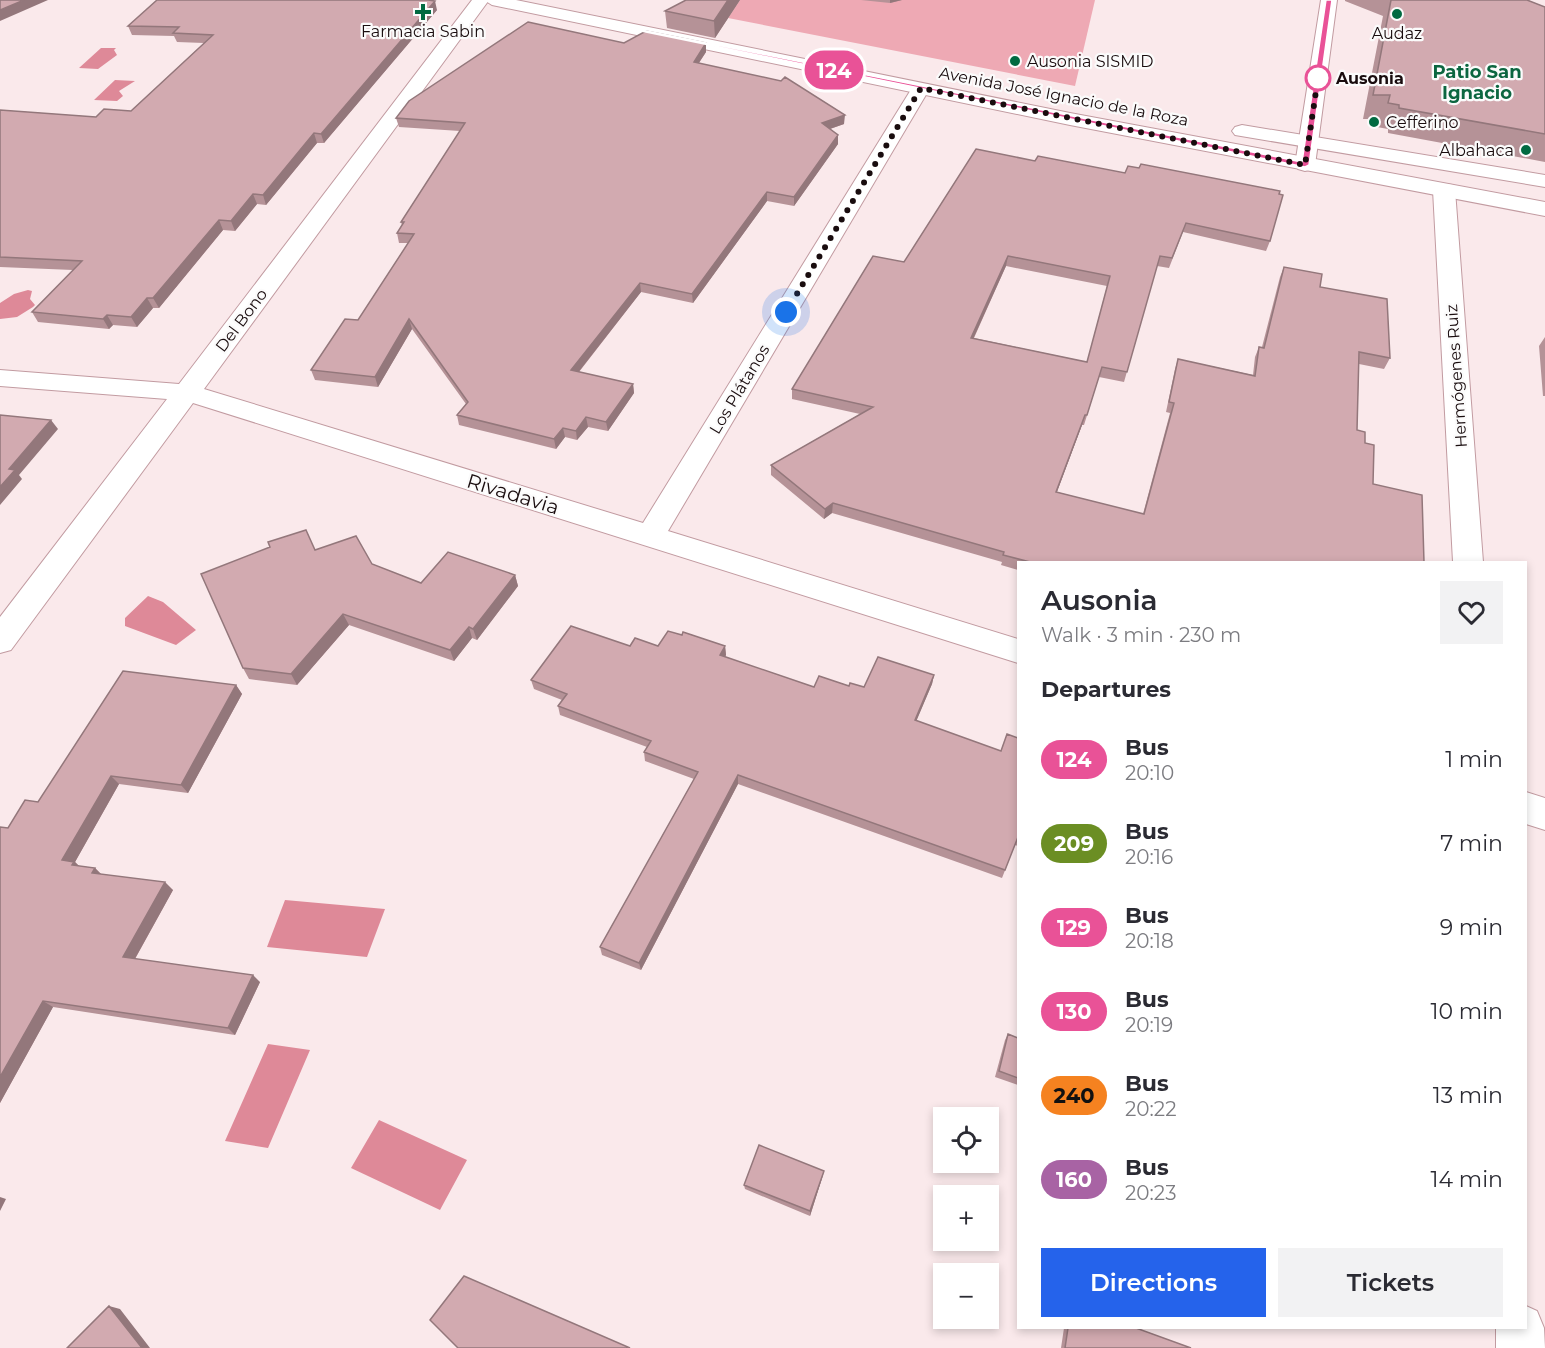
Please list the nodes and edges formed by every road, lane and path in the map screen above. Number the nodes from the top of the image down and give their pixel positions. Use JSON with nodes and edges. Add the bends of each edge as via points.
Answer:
{"nodes":[{"id":1,"x":481,"y":0,"type":"edge"},
{"id":2,"x":492,"y":0,"type":"edge"},
{"id":3,"x":1329,"y":0,"type":"edge"},
{"id":4,"x":921,"y":88,"type":"junction"},
{"id":5,"x":1229,"y":128,"type":"dead end"},
{"id":6,"x":1308,"y":141,"type":"junction"},
{"id":7,"x":1305,"y":165,"type":"junction"},
{"id":8,"x":1545,"y":181,"type":"edge"},
{"id":9,"x":1444,"y":190,"type":"junction"},
{"id":10,"x":1545,"y":208,"type":"edge"},
{"id":11,"x":0,"y":378,"type":"edge"},
{"id":12,"x":186,"y":393,"type":"junction"},
{"id":13,"x":650,"y":536,"type":"junction"},
{"id":14,"x":1468,"y":561,"type":"edge"},
{"id":15,"x":0,"y":641,"type":"edge"},
{"id":16,"x":1017,"y":651,"type":"edge"},
{"id":17,"x":1527,"y":808,"type":"edge"},
{"id":18,"x":1545,"y":814,"type":"edge"},
{"id":19,"x":1520,"y":1329,"type":"edge"},
{"id":20,"x":1521,"y":1348,"type":"edge"}],
"edges":[{"from":1,"to":12,"type":"street","name":"Del Bono"},
{"from":2,"to":4,"type":"street","name":"Avenida José Ignacio de la Roza"},
{"from":3,"to":6,"type":"street"},
{"from":4,"to":7,"type":"street","name":"Avenida José Ignacio de la Roza"},
{"from":4,"to":13,"type":"street","name":"Los Plátanos"},
{"from":5,"to":6,"type":"street"},
{"from":6,"to":7,"type":"street"},
{"from":6,"to":8,"type":"street"},
{"from":7,"to":9,"type":"street","name":"Avenida José Ignacio de la Roza"},
{"from":9,"to":10,"type":"street","name":"Avenida José Ignacio de la Roza"},
{"from":9,"to":14,"type":"street","name":"Hermógenes Ruiz"},
{"from":11,"to":12,"type":"street","name":"Rivadavia"},
{"from":12,"to":13,"type":"street","name":"Rivadavia"},
{"from":12,"to":15,"type":"street","name":"Del Bono"},
{"from":13,"to":16,"type":"street","name":"Rivadavia"},
{"from":17,"to":18,"type":"street"},
{"from":19,"to":20,"type":"street"}]}
